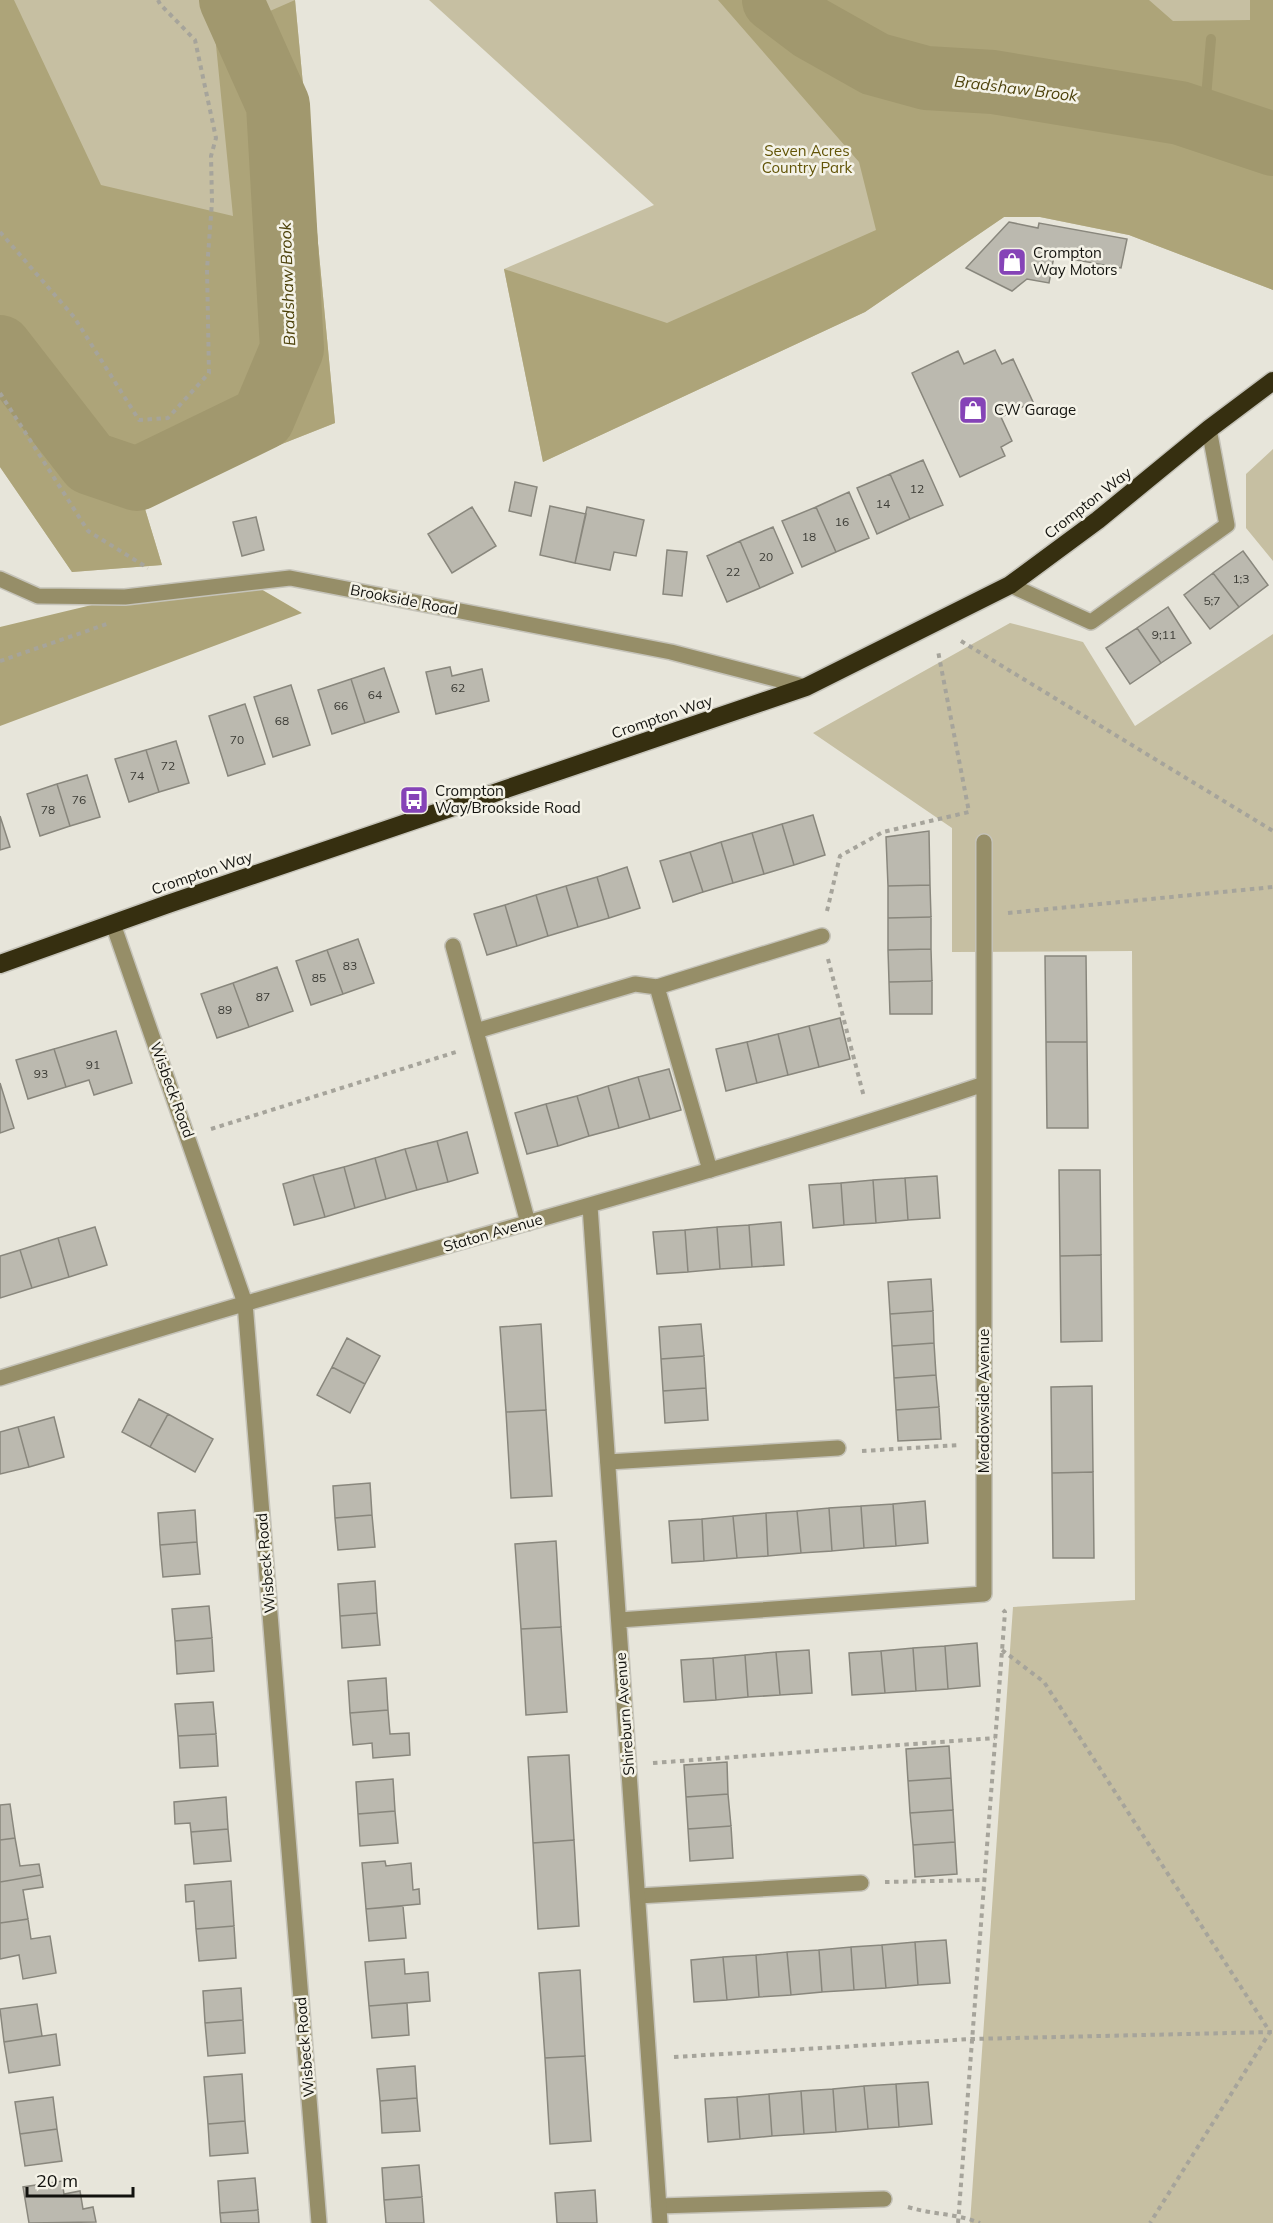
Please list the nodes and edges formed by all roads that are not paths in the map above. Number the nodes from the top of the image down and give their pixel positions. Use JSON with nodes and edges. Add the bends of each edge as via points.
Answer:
{"nodes":[{"id":1,"x":1273,"y":381,"type":"edge"},
{"id":2,"x":1209,"y":429,"type":"junction"},
{"id":3,"x":0,"y":579,"type":"edge"},
{"id":4,"x":1010,"y":585,"type":"junction"},
{"id":5,"x":806,"y":687,"type":"junction"},
{"id":6,"x":984,"y":842,"type":"dead end"},
{"id":7,"x":113,"y":924,"type":"junction"},
{"id":8,"x":822,"y":936,"type":"road end"},
{"id":9,"x":453,"y":946,"type":"dead end"},
{"id":10,"x":0,"y":964,"type":"edge"},
{"id":11,"x":657,"y":987,"type":"junction"},
{"id":12,"x":478,"y":1038,"type":"junction"},
{"id":13,"x":984,"y":1084,"type":"junction"},
{"id":14,"x":710,"y":1170,"type":"junction"},
{"id":15,"x":590,"y":1206,"type":"junction"},
{"id":16,"x":528,"y":1223,"type":"junction"},
{"id":17,"x":245,"y":1303,"type":"junction"},
{"id":18,"x":0,"y":1378,"type":"edge"},
{"id":19,"x":838,"y":1448,"type":"road end"},
{"id":20,"x":608,"y":1462,"type":"junction"},
{"id":21,"x":619,"y":1620,"type":"junction"},
{"id":22,"x":861,"y":1883,"type":"road end"},
{"id":23,"x":638,"y":1896,"type":"junction"},
{"id":24,"x":884,"y":2199,"type":"road end"},
{"id":25,"x":659,"y":2206,"type":"junction"},
{"id":26,"x":319,"y":2223,"type":"edge"},
{"id":27,"x":660,"y":2223,"type":"edge"}],
"edges":[{"from":1,"to":2,"type":"highway","name":"Crompton Way"},
{"from":2,"to":4,"type":"highway","name":"Crompton Way","via":[[1098,520]]},
{"from":2,"to":4,"type":"street","via":[[1227,525],[1091,622]]},
{"from":3,"to":5,"type":"street","name":"Brookside Road","via":[[38,596],[125,597],[290,578],[671,652]]},
{"from":4,"to":5,"type":"highway","name":"Crompton Way"},
{"from":5,"to":7,"type":"highway","name":"Crompton Way"},
{"from":6,"to":13,"type":"street","name":"Meadowside Avenue"},
{"from":7,"to":10,"type":"highway","name":"Crompton Way"},
{"from":7,"to":17,"type":"street","name":"Wisbeck Road"},
{"from":8,"to":11,"type":"street"},
{"from":9,"to":12,"type":"street"},
{"from":11,"to":12,"type":"street","via":[[635,984]]},
{"from":11,"to":14,"type":"street"},
{"from":12,"to":16,"type":"street"},
{"from":13,"to":14,"type":"street","name":"Staton Avenue"},
{"from":13,"to":21,"type":"street","name":"Meadowside Avenue","via":[[984,1594]]},
{"from":14,"to":15,"type":"street","name":"Staton Avenue"},
{"from":15,"to":16,"type":"street","name":"Staton Avenue"},
{"from":15,"to":20,"type":"street","name":"Shireburn Avenue"},
{"from":16,"to":17,"type":"street","name":"Staton Avenue"},
{"from":17,"to":18,"type":"street","name":"Staton Avenue"},
{"from":17,"to":26,"type":"street","name":"Wisbeck Road"},
{"from":19,"to":20,"type":"street"},
{"from":20,"to":21,"type":"street","name":"Shireburn Avenue"},
{"from":21,"to":23,"type":"street","name":"Shireburn Avenue"},
{"from":22,"to":23,"type":"street"},
{"from":23,"to":25,"type":"street","name":"Shireburn Avenue"},
{"from":24,"to":25,"type":"street"},
{"from":25,"to":27,"type":"street","name":"Shireburn Avenue"}]}
